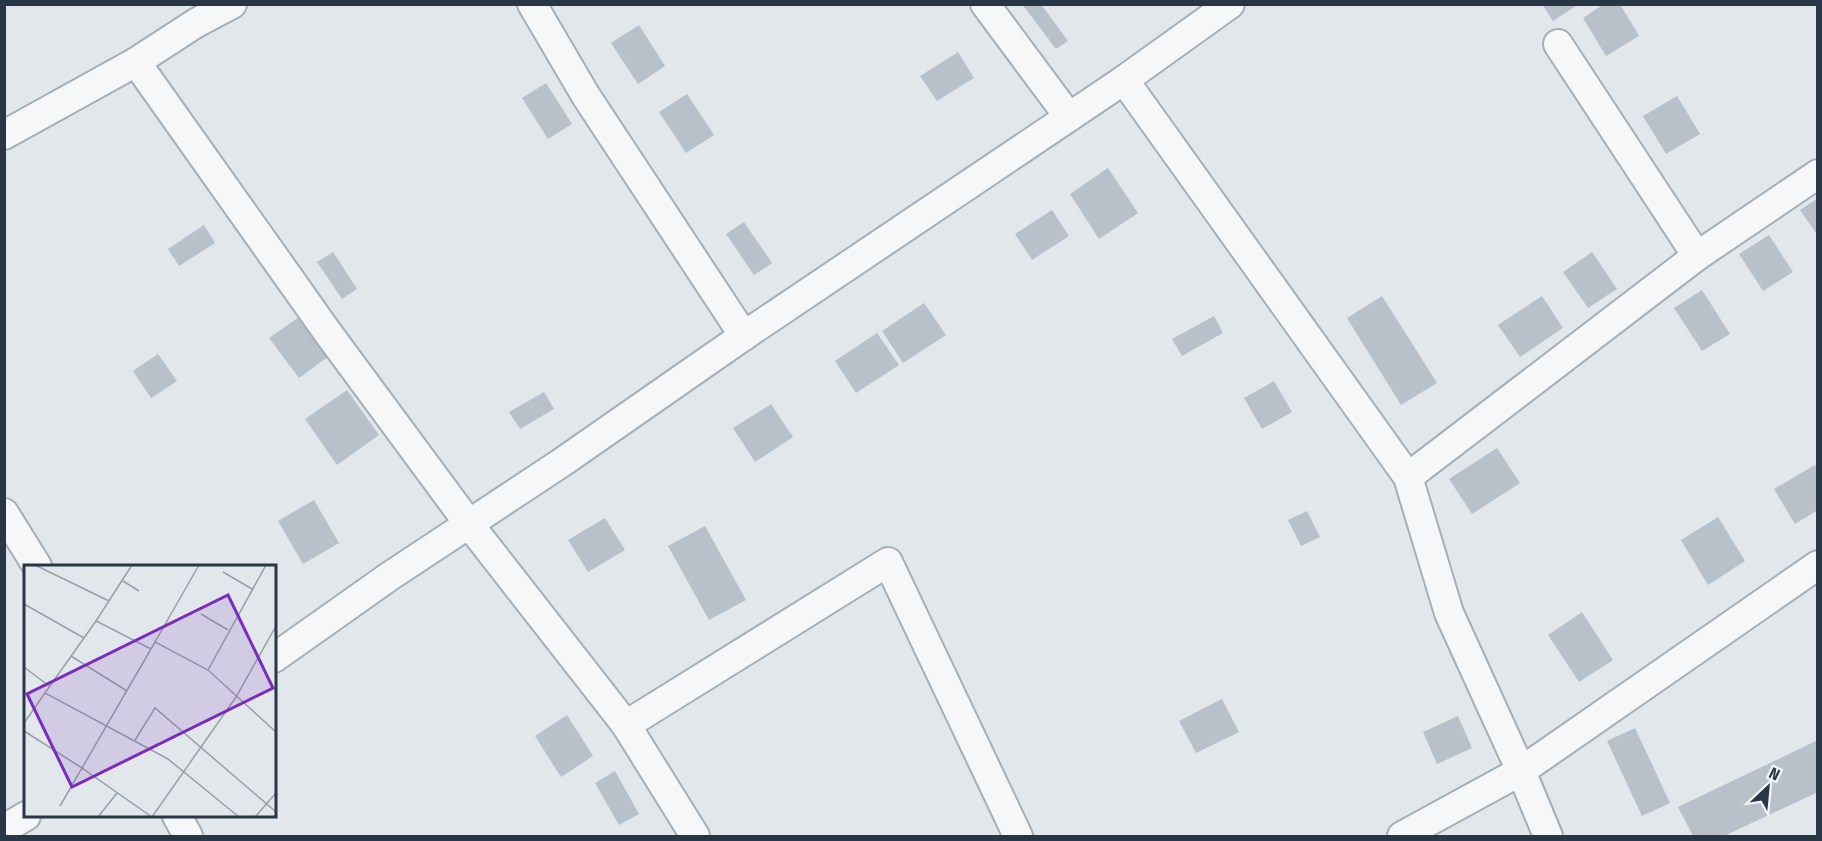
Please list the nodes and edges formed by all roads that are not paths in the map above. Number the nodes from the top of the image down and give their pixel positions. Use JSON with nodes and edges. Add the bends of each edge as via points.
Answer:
{"nodes":[{"id":1,"x":232,"y":4,"type":"edge"},
{"id":2,"x":532,"y":4,"type":"edge"},
{"id":3,"x":985,"y":4,"type":"edge"},
{"id":4,"x":1230,"y":4,"type":"edge"},
{"id":5,"x":191,"y":14,"type":"edge"},
{"id":6,"x":1558,"y":44,"type":"dead end"},
{"id":7,"x":136,"y":62,"type":"junction"},
{"id":8,"x":1124,"y":80,"type":"junction"},
{"id":9,"x":1070,"y":117,"type":"junction"},
{"id":10,"x":4,"y":135,"type":"edge"},
{"id":11,"x":1818,"y":174,"type":"edge"},
{"id":12,"x":1697,"y":256,"type":"junction"},
{"id":13,"x":744,"y":336,"type":"junction"},
{"id":14,"x":1408,"y":477,"type":"junction"},
{"id":15,"x":4,"y":513,"type":"edge"},
{"id":16,"x":469,"y":524,"type":"junction"},
{"id":17,"x":36,"y":565,"type":"edge"},
{"id":18,"x":1818,"y":565,"type":"edge"},
{"id":19,"x":276,"y":657,"type":"edge"},
{"id":20,"x":626,"y":724,"type":"junction"},
{"id":21,"x":1521,"y":771,"type":"junction"},
{"id":22,"x":24,"y":817,"type":"edge"},
{"id":23,"x":178,"y":817,"type":"edge"},
{"id":24,"x":4,"y":829,"type":"edge"},
{"id":25,"x":188,"y":837,"type":"edge"},
{"id":26,"x":695,"y":837,"type":"edge"},
{"id":27,"x":1018,"y":837,"type":"edge"},
{"id":28,"x":1402,"y":837,"type":"edge"},
{"id":29,"x":1548,"y":837,"type":"edge"}],
"edges":[{"from":1,"to":5,"type":"street"},
{"from":2,"to":13,"type":"street","via":[[586,96]]},
{"from":3,"to":9,"type":"street"},
{"from":4,"to":8,"type":"street"},
{"from":5,"to":7,"type":"street"},
{"from":6,"to":12,"type":"street"},
{"from":7,"to":10,"type":"street"},
{"from":7,"to":16,"type":"street"},
{"from":8,"to":9,"type":"street"},
{"from":8,"to":14,"type":"street"},
{"from":9,"to":13,"type":"street"},
{"from":11,"to":12,"type":"street"},
{"from":12,"to":14,"type":"street"},
{"from":13,"to":16,"type":"street"},
{"from":14,"to":21,"type":"street","via":[[1449,613]]},
{"from":15,"to":17,"type":"street"},
{"from":16,"to":19,"type":"street"},
{"from":16,"to":20,"type":"street"},
{"from":18,"to":21,"type":"street"},
{"from":20,"to":26,"type":"street"},
{"from":20,"to":27,"type":"street","via":[[888,562]]},
{"from":21,"to":28,"type":"street"},
{"from":21,"to":29,"type":"street"},
{"from":22,"to":24,"type":"street"},
{"from":23,"to":25,"type":"street"}]}
